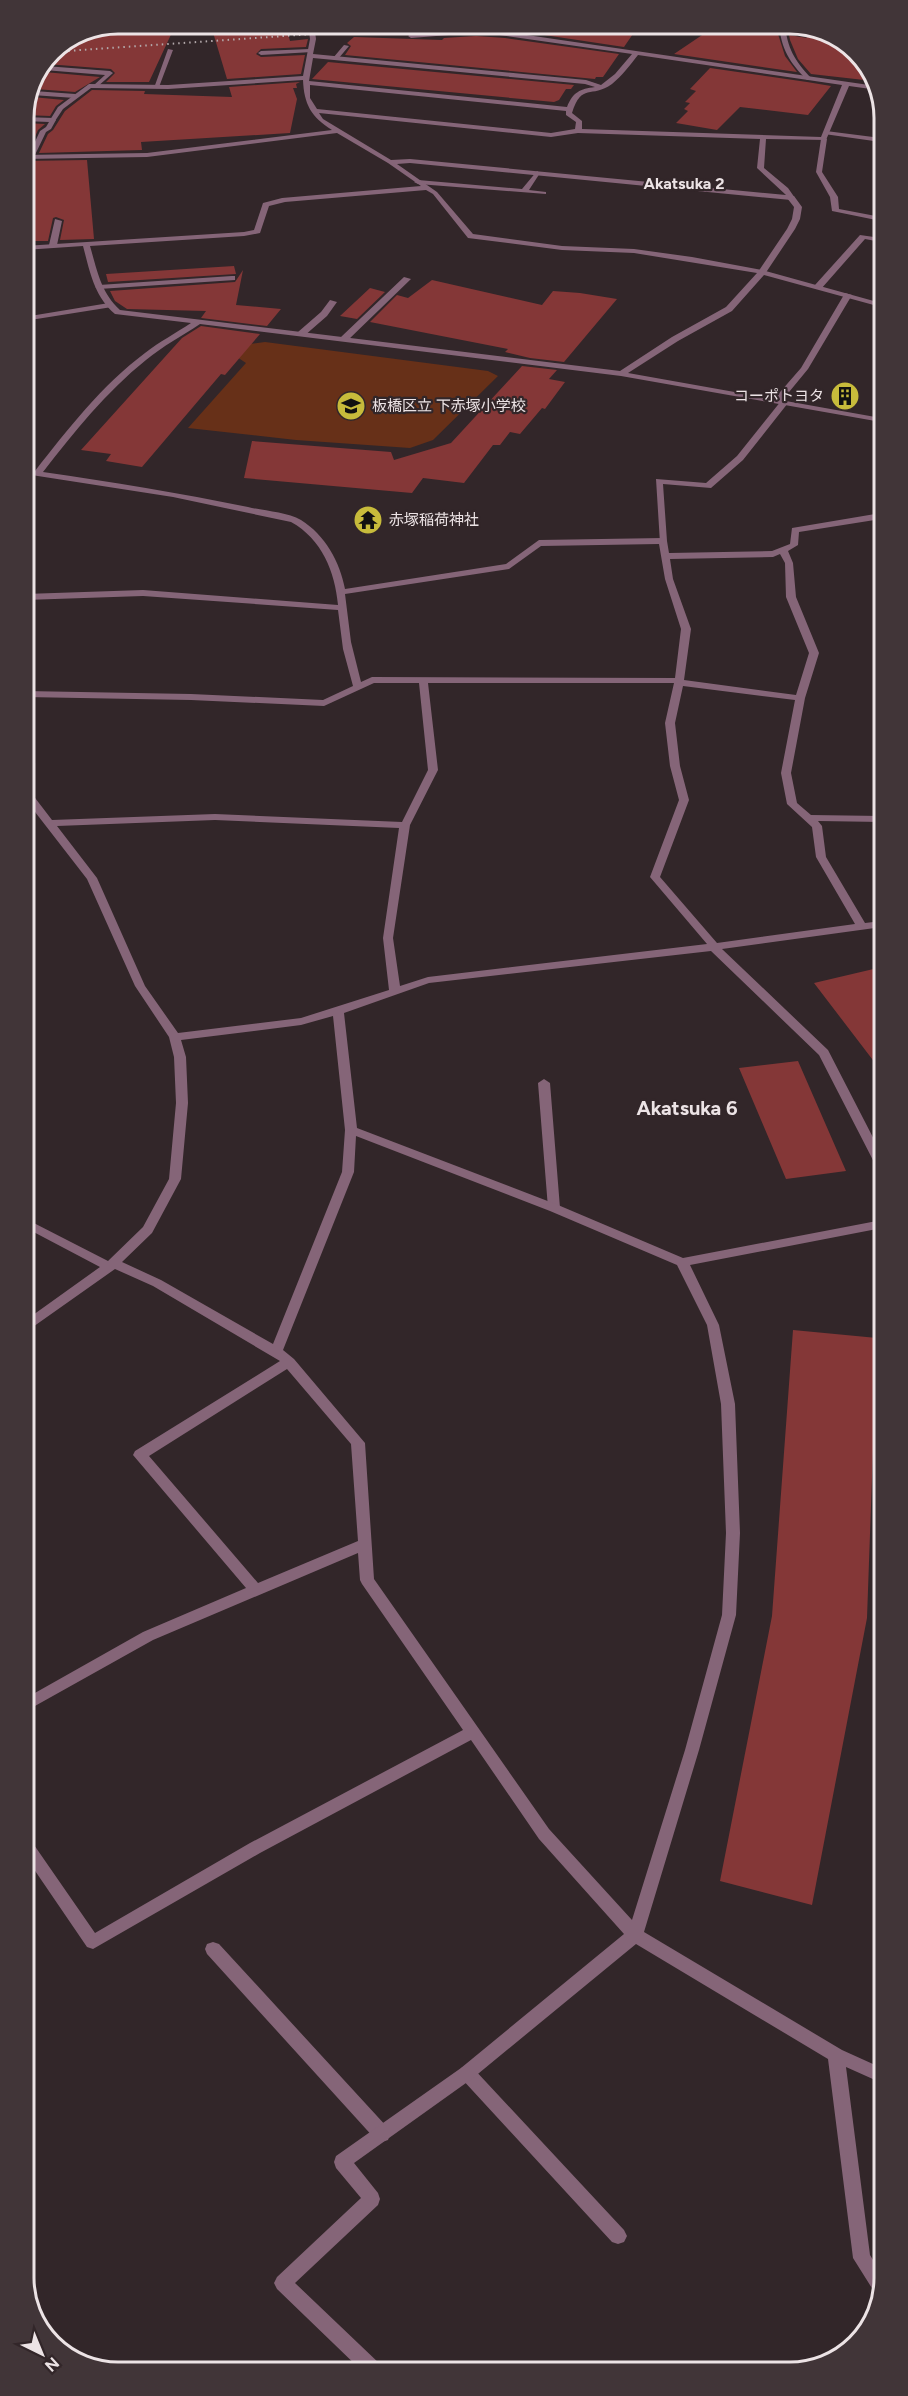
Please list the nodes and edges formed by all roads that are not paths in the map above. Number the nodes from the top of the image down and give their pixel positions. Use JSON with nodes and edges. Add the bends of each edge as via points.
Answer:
{"nodes":[{"id":1,"x":312,"y":34,"type":"edge"},
{"id":2,"x":439,"y":34,"type":"edge"},
{"id":3,"x":504,"y":35,"type":"edge"},
{"id":4,"x":783,"y":35,"type":"edge"},
{"id":5,"x":411,"y":36,"type":"dead end"},
{"id":6,"x":346,"y":46,"type":"dead end"},
{"id":7,"x":170,"y":50,"type":"dead end"},
{"id":8,"x":261,"y":53,"type":"dead end"},
{"id":9,"x":637,"y":53,"type":"junction"},
{"id":10,"x":310,"y":54,"type":"junction"},
{"id":11,"x":336,"y":58,"type":"junction"},
{"id":12,"x":50,"y":69,"type":"edge"},
{"id":13,"x":809,"y":79,"type":"junction"},
{"id":14,"x":306,"y":80,"type":"junction"},
{"id":15,"x":846,"y":84,"type":"junction"},
{"id":16,"x":97,"y":85,"type":"junction"},
{"id":17,"x":599,"y":86,"type":"junction"},
{"id":18,"x":156,"y":87,"type":"junction"},
{"id":19,"x":867,"y":87,"type":"edge"},
{"id":20,"x":38,"y":93,"type":"edge"},
{"id":21,"x":75,"y":96,"type":"junction"},
{"id":22,"x":569,"y":108,"type":"junction"},
{"id":23,"x":315,"y":111,"type":"junction"},
{"id":24,"x":35,"y":119,"type":"edge"},
{"id":25,"x":53,"y":120,"type":"junction"},
{"id":26,"x":339,"y":131,"type":"junction"},
{"id":27,"x":578,"y":131,"type":"junction"},
{"id":28,"x":825,"y":136,"type":"junction"},
{"id":29,"x":763,"y":138,"type":"junction"},
{"id":30,"x":874,"y":140,"type":"edge"},
{"id":31,"x":35,"y":146,"type":"edge"},
{"id":32,"x":35,"y":157,"type":"edge"},
{"id":33,"x":390,"y":162,"type":"junction"},
{"id":34,"x":537,"y":173,"type":"junction"},
{"id":35,"x":418,"y":182,"type":"junction"},
{"id":36,"x":427,"y":188,"type":"junction"},
{"id":37,"x":524,"y":191,"type":"junction"},
{"id":38,"x":544,"y":193,"type":"dead end"},
{"id":39,"x":791,"y":198,"type":"junction"},
{"id":40,"x":874,"y":218,"type":"edge"},
{"id":41,"x":58,"y":222,"type":"dead end"},
{"id":42,"x":874,"y":239,"type":"edge"},
{"id":43,"x":86,"y":243,"type":"junction"},
{"id":44,"x":53,"y":245,"type":"junction"},
{"id":45,"x":35,"y":247,"type":"edge"},
{"id":46,"x":762,"y":272,"type":"junction"},
{"id":47,"x":232,"y":278,"type":"dead end"},
{"id":48,"x":407,"y":279,"type":"dead end"},
{"id":49,"x":99,"y":287,"type":"junction"},
{"id":50,"x":818,"y":287,"type":"junction"},
{"id":51,"x":848,"y":295,"type":"junction"},
{"id":52,"x":333,"y":302,"type":"dead end"},
{"id":53,"x":874,"y":303,"type":"edge"},
{"id":54,"x":109,"y":305,"type":"junction"},
{"id":55,"x":35,"y":317,"type":"edge"},
{"id":56,"x":200,"y":321,"type":"junction"},
{"id":57,"x":301,"y":334,"type":"junction"},
{"id":58,"x":344,"y":339,"type":"junction"},
{"id":59,"x":621,"y":374,"type":"junction"},
{"id":60,"x":780,"y":402,"type":"junction"},
{"id":61,"x":874,"y":419,"type":"edge"},
{"id":62,"x":35,"y":473,"type":"edge"},
{"id":63,"x":38,"y":473,"type":"junction"},
{"id":64,"x":874,"y":517,"type":"edge"},
{"id":65,"x":663,"y":542,"type":"junction"},
{"id":66,"x":783,"y":550,"type":"junction"},
{"id":67,"x":666,"y":556,"type":"junction"},
{"id":68,"x":341,"y":592,"type":"junction"},
{"id":69,"x":35,"y":597,"type":"edge"},
{"id":70,"x":342,"y":608,"type":"junction"},
{"id":71,"x":423,"y":680,"type":"junction"},
{"id":72,"x":679,"y":682,"type":"junction"},
{"id":73,"x":357,"y":685,"type":"junction"},
{"id":74,"x":35,"y":694,"type":"edge"},
{"id":75,"x":800,"y":698,"type":"junction"},
{"id":76,"x":35,"y":804,"type":"edge"},
{"id":77,"x":808,"y":818,"type":"junction"},
{"id":78,"x":874,"y":819,"type":"edge"},
{"id":79,"x":50,"y":823,"type":"junction"},
{"id":80,"x":405,"y":825,"type":"junction"},
{"id":81,"x":874,"y":925,"type":"edge"},
{"id":82,"x":862,"y":927,"type":"junction"},
{"id":83,"x":714,"y":948,"type":"junction"},
{"id":84,"x":395,"y":991,"type":"junction"},
{"id":85,"x":338,"y":1011,"type":"junction"},
{"id":86,"x":175,"y":1036,"type":"junction"},
{"id":87,"x":544,"y":1083,"type":"dead end"},
{"id":88,"x":351,"y":1130,"type":"junction"},
{"id":89,"x":874,"y":1150,"type":"edge"},
{"id":90,"x":554,"y":1208,"type":"junction"},
{"id":91,"x":874,"y":1226,"type":"edge"},
{"id":92,"x":34,"y":1227,"type":"edge"},
{"id":93,"x":682,"y":1262,"type":"junction"},
{"id":94,"x":111,"y":1265,"type":"junction"},
{"id":95,"x":34,"y":1320,"type":"edge"},
{"id":96,"x":276,"y":1352,"type":"junction"},
{"id":97,"x":289,"y":1362,"type":"junction"},
{"id":98,"x":365,"y":1544,"type":"junction"},
{"id":99,"x":256,"y":1590,"type":"junction"},
{"id":100,"x":34,"y":1700,"type":"edge"},
{"id":101,"x":473,"y":1732,"type":"junction"},
{"id":102,"x":34,"y":1856,"type":"edge"},
{"id":103,"x":635,"y":1935,"type":"junction"},
{"id":104,"x":213,"y":1949,"type":"dead end"},
{"id":105,"x":836,"y":2055,"type":"junction"},
{"id":106,"x":874,"y":2072,"type":"edge"},
{"id":107,"x":467,"y":2073,"type":"junction"},
{"id":108,"x":382,"y":2134,"type":"junction"},
{"id":109,"x":618,"y":2236,"type":"dead end"},
{"id":110,"x":874,"y":2276,"type":"edge"},
{"id":111,"x":365,"y":2361,"type":"edge"}],
"edges":[{"from":1,"to":10,"type":"street"},
{"from":2,"to":5,"type":"street"},
{"from":3,"to":9,"type":"street"},
{"from":4,"to":13,"type":"street","via":[[788,56]]},
{"from":6,"to":11,"type":"street"},
{"from":7,"to":18,"type":"street"},
{"from":8,"to":10,"type":"street"},
{"from":9,"to":13,"type":"street"},
{"from":9,"to":17,"type":"street","via":[[609,83]]},
{"from":10,"to":11,"type":"street"},
{"from":10,"to":14,"type":"street"},
{"from":11,"to":17,"type":"street"},
{"from":12,"to":16,"type":"street","via":[[110,73]]},
{"from":13,"to":15,"type":"street"},
{"from":14,"to":18,"type":"street"},
{"from":14,"to":22,"type":"street"},
{"from":14,"to":23,"type":"street","via":[[307,98]]},
{"from":15,"to":19,"type":"street"},
{"from":15,"to":28,"type":"street"},
{"from":16,"to":18,"type":"street"},
{"from":16,"to":21,"type":"street"},
{"from":17,"to":22,"type":"street","via":[[578,93]]},
{"from":20,"to":21,"type":"street"},
{"from":21,"to":25,"type":"street"},
{"from":22,"to":27,"type":"street","via":[[568,114],[579,121]]},
{"from":23,"to":26,"type":"street","via":[[320,120]]},
{"from":23,"to":27,"type":"street","via":[[551,135]]},
{"from":24,"to":25,"type":"street"},
{"from":25,"to":31,"type":"street"},
{"from":26,"to":32,"type":"street","via":[[147,155]]},
{"from":26,"to":33,"type":"street"},
{"from":27,"to":29,"type":"street"},
{"from":28,"to":29,"type":"street"},
{"from":28,"to":30,"type":"street"},
{"from":28,"to":40,"type":"street","via":[[819,172],[834,197],[836,211]]},
{"from":29,"to":39,"type":"street","via":[[760,168],[787,189]]},
{"from":33,"to":34,"type":"street"},
{"from":33,"to":35,"type":"street"},
{"from":34,"to":37,"type":"street"},
{"from":34,"to":39,"type":"street"},
{"from":35,"to":36,"type":"street"},
{"from":35,"to":37,"type":"street"},
{"from":36,"to":43,"type":"street","via":[[285,200],[266,205],[257,231],[244,234]]},
{"from":36,"to":46,"type":"street","via":[[471,236],[562,248],[657,254]]},
{"from":37,"to":38,"type":"street"},
{"from":39,"to":46,"type":"street","via":[[798,207],[796,219]]},
{"from":41,"to":44,"type":"street"},
{"from":42,"to":50,"type":"street","via":[[862,237]]},
{"from":43,"to":44,"type":"street"},
{"from":43,"to":49,"type":"street"},
{"from":44,"to":45,"type":"street"},
{"from":46,"to":50,"type":"street"},
{"from":46,"to":59,"type":"street","via":[[729,309]]},
{"from":47,"to":49,"type":"street"},
{"from":48,"to":58,"type":"street"},
{"from":49,"to":54,"type":"street"},
{"from":50,"to":51,"type":"street"},
{"from":51,"to":53,"type":"street"},
{"from":51,"to":60,"type":"street"},
{"from":52,"to":57,"type":"street"},
{"from":54,"to":55,"type":"street"},
{"from":54,"to":56,"type":"street","via":[[132,315]]},
{"from":56,"to":57,"type":"street"},
{"from":56,"to":63,"type":"street","via":[[125,373]]},
{"from":57,"to":58,"type":"street"},
{"from":58,"to":59,"type":"street"},
{"from":59,"to":60,"type":"street"},
{"from":60,"to":61,"type":"street"},
{"from":60,"to":65,"type":"street","via":[[740,458],[708,486],[659,481]]},
{"from":62,"to":63,"type":"street"},
{"from":63,"to":68,"type":"street","via":[[173,494],[294,520],[306,526],[332,559]]},
{"from":64,"to":66,"type":"street","via":[[795,530],[794,545]]},
{"from":65,"to":67,"type":"street"},
{"from":65,"to":68,"type":"street","via":[[539,543],[509,566]]},
{"from":66,"to":67,"type":"street","via":[[773,554]]},
{"from":66,"to":75,"type":"street","via":[[789,563],[792,597],[814,653]]},
{"from":67,"to":72,"type":"street","via":[[669,579],[686,629]]},
{"from":68,"to":70,"type":"street"},
{"from":69,"to":70,"type":"street","via":[[143,594]]},
{"from":70,"to":73,"type":"street"},
{"from":71,"to":72,"type":"street"},
{"from":71,"to":73,"type":"street","via":[[372,680]]},
{"from":71,"to":80,"type":"street","via":[[433,770]]},
{"from":72,"to":75,"type":"street"},
{"from":72,"to":83,"type":"street","via":[[670,723],[684,800],[655,877]]},
{"from":73,"to":74,"type":"street","via":[[324,703]]},
{"from":75,"to":77,"type":"street","via":[[786,773],[792,804]]},
{"from":76,"to":79,"type":"street"},
{"from":77,"to":78,"type":"street"},
{"from":77,"to":82,"type":"street","via":[[817,826],[821,857]]},
{"from":79,"to":80,"type":"street","via":[[215,817]]},
{"from":79,"to":86,"type":"street","via":[[92,878],[140,986]]},
{"from":80,"to":84,"type":"street","via":[[388,938]]},
{"from":81,"to":82,"type":"street"},
{"from":82,"to":83,"type":"street"},
{"from":83,"to":84,"type":"street","via":[[428,980]]},
{"from":83,"to":89,"type":"street","via":[[824,1053]]},
{"from":84,"to":85,"type":"street"},
{"from":85,"to":86,"type":"street","via":[[301,1021]]},
{"from":85,"to":88,"type":"street"},
{"from":86,"to":94,"type":"street","via":[[182,1103],[175,1179],[148,1230]]},
{"from":87,"to":90,"type":"street"},
{"from":88,"to":90,"type":"street"},
{"from":88,"to":96,"type":"street","via":[[348,1172]]},
{"from":90,"to":93,"type":"street"},
{"from":91,"to":93,"type":"street"},
{"from":92,"to":94,"type":"street"},
{"from":93,"to":103,"type":"street","via":[[713,1325],[728,1404],[733,1533],[729,1615]]},
{"from":94,"to":95,"type":"street"},
{"from":94,"to":96,"type":"street","via":[[157,1283]]},
{"from":96,"to":97,"type":"street"},
{"from":97,"to":98,"type":"street","via":[[358,1443]]},
{"from":97,"to":99,"type":"street","via":[[140,1455]]},
{"from":98,"to":99,"type":"street"},
{"from":98,"to":101,"type":"street","via":[[367,1580]]},
{"from":99,"to":100,"type":"street","via":[[148,1636]]},
{"from":101,"to":102,"type":"street","via":[[255,1848],[93,1942]]},
{"from":101,"to":103,"type":"street","via":[[544,1834]]},
{"from":103,"to":105,"type":"street"},
{"from":103,"to":107,"type":"street"},
{"from":104,"to":108,"type":"street"},
{"from":105,"to":106,"type":"street"},
{"from":105,"to":110,"type":"street","via":[[862,2258]]},
{"from":107,"to":108,"type":"street"},
{"from":107,"to":109,"type":"street"},
{"from":108,"to":111,"type":"street","via":[[342,2163],[372,2199],[283,2283]]}]}
